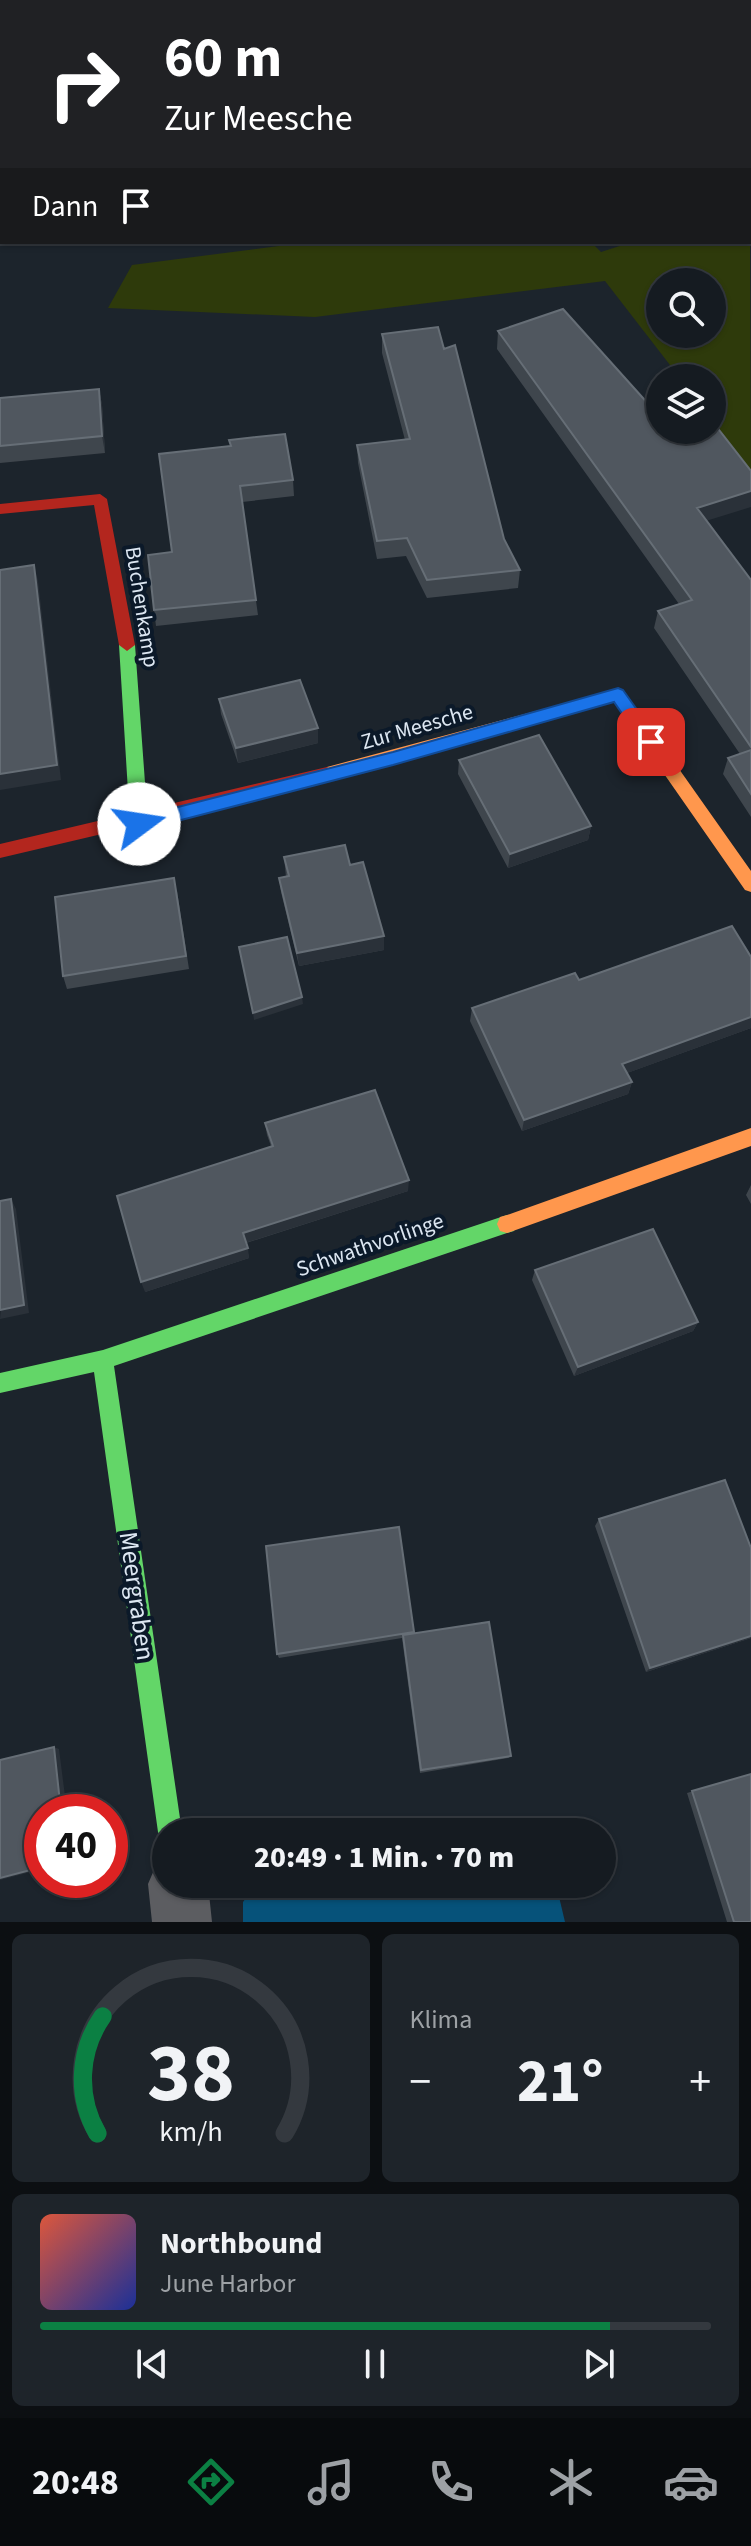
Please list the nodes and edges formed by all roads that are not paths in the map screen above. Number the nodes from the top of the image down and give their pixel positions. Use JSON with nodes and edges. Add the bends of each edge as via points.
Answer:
{"nodes":[{"id":1,"x":0,"y":509,"type":"edge"},
{"id":2,"x":139,"y":824,"type":"junction"},
{"id":3,"x":0,"y":851,"type":"edge"},
{"id":4,"x":751,"y":885,"type":"edge"},
{"id":5,"x":751,"y":1137,"type":"edge"},
{"id":6,"x":103,"y":1360,"type":"junction"},
{"id":7,"x":0,"y":1383,"type":"edge"},
{"id":8,"x":168,"y":1818,"type":"edge"},
{"id":9,"x":179,"y":1898,"type":"edge"},
{"id":10,"x":182,"y":1922,"type":"edge"}],
"edges":[{"from":1,"to":2,"type":"street","name":"Buchenkamp","via":[[100,499],[126,635]]},
{"from":2,"to":3,"type":"street","name":"Zur Meesche"},
{"from":2,"to":4,"type":"street","name":"Zur Meesche","via":[[618,695]]},
{"from":5,"to":6,"type":"street","name":"Schwathvorlinge"},
{"from":6,"to":7,"type":"street","name":"Schwathvorlinge"},
{"from":6,"to":8,"type":"street","name":"Meergraben"},
{"from":9,"to":10,"type":"street"}]}
